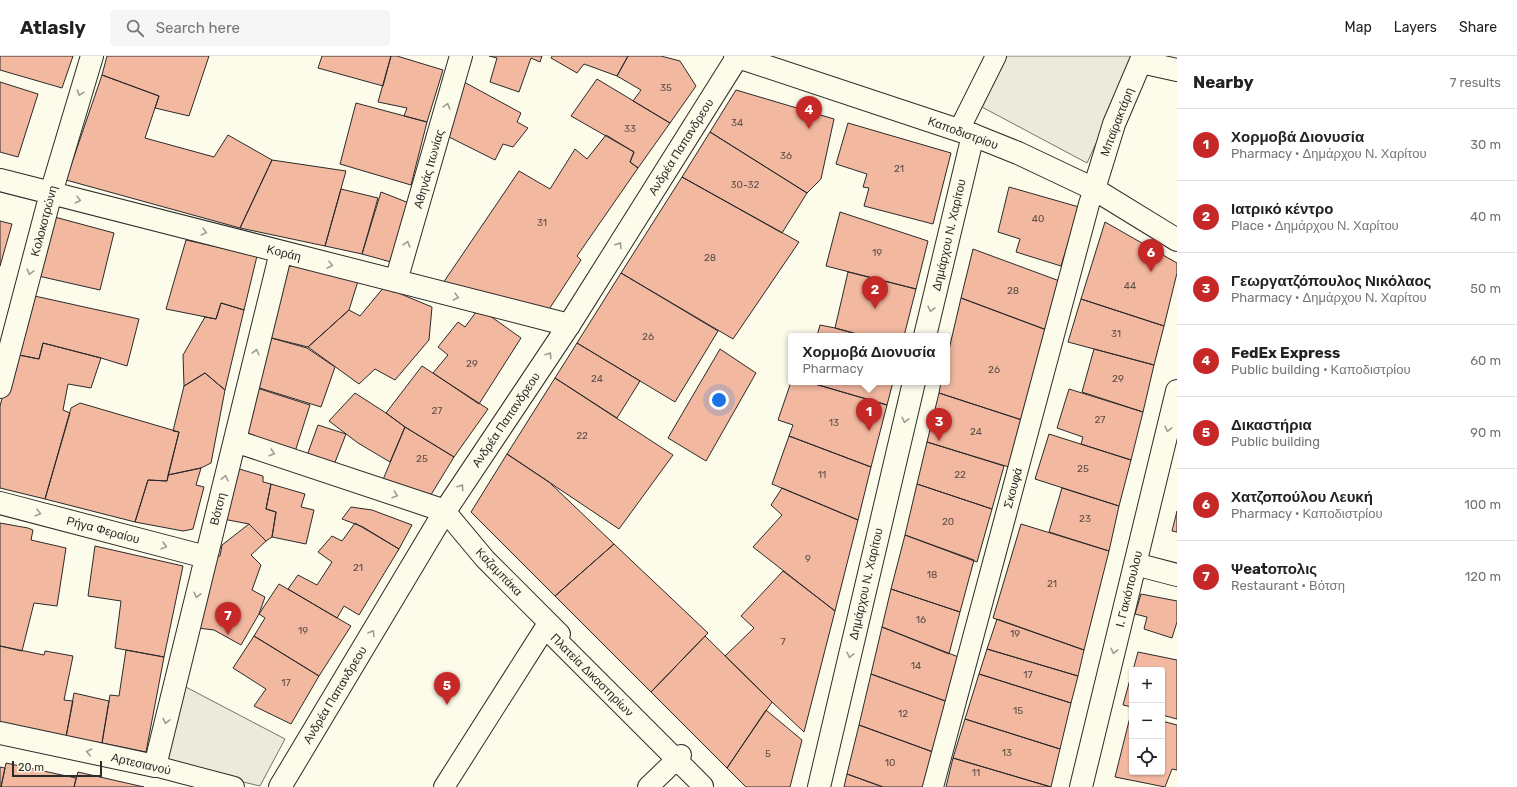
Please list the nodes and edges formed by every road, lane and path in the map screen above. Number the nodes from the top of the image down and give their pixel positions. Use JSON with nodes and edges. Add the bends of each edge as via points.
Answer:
{"nodes":[{"id":1,"x":92,"y":56,"type":"edge"},
{"id":2,"x":461,"y":56,"type":"edge"},
{"id":3,"x":737,"y":56,"type":"edge"},
{"id":4,"x":996,"y":56,"type":"edge"},
{"id":5,"x":1142,"y":59,"type":"edge"},
{"id":6,"x":1177,"y":70,"type":"edge"},
{"id":7,"x":966,"y":133,"type":"junction"},
{"id":8,"x":0,"y":180,"type":"edge"},
{"id":9,"x":1094,"y":189,"type":"junction"},
{"id":10,"x":51,"y":193,"type":"junction"},
{"id":11,"x":1177,"y":240,"type":"edge"},
{"id":12,"x":281,"y":252,"type":"junction"},
{"id":13,"x":396,"y":281,"type":"junction"},
{"id":14,"x":569,"y":325,"type":"junction"},
{"id":15,"x":926,"y":333,"type":"edge"},
{"id":16,"x":913,"y":385,"type":"edge"},
{"id":17,"x":0,"y":387,"type":"edge"},
{"id":18,"x":1177,"y":391,"type":"edge"},
{"id":19,"x":235,"y":441,"type":"junction"},
{"id":20,"x":0,"y":503,"type":"edge"},
{"id":21,"x":445,"y":512,"type":"junction"},
{"id":22,"x":206,"y":557,"type":"junction"},
{"id":23,"x":1135,"y":564,"type":"junction"},
{"id":24,"x":1177,"y":575,"type":"edge"},
{"id":25,"x":0,"y":733,"type":"edge"},
{"id":26,"x":679,"y":758,"type":"junction"},
{"id":27,"x":155,"y":766,"type":"junction"},
{"id":28,"x":282,"y":786,"type":"edge"},
{"id":29,"x":234,"y":787,"type":"edge"},
{"id":30,"x":444,"y":787,"type":"edge"},
{"id":31,"x":648,"y":787,"type":"edge"},
{"id":32,"x":702,"y":787,"type":"edge"},
{"id":33,"x":713,"y":787,"type":"edge"},
{"id":34,"x":819,"y":787,"type":"edge"},
{"id":35,"x":933,"y":787,"type":"edge"},
{"id":36,"x":1081,"y":787,"type":"edge"}],
"edges":[{"from":1,"to":10,"type":"street","name":"Κολοκοτρώνη","one_way":true},
{"from":13,"to":2,"type":"street","name":"Αθηνάς Ιτωνίας","one_way":true},
{"from":3,"to":7,"type":"street","name":"Καποδιστρίου"},
{"from":14,"to":3,"type":"street","name":"Ανδρέα Παπανδρεου","one_way":true},
{"from":4,"to":7,"type":"street","name":"Δημάρχου Ν. Χαρίτου"},
{"from":5,"to":6,"type":"street"},
{"from":5,"to":9,"type":"street","name":"Μπαϊρακτάρη","via":[[1114,124]]},
{"from":7,"to":9,"type":"street","name":"Καποδιστρίου","via":[[1018,153]]},
{"from":7,"to":15,"type":"street","name":"Δημάρχου Ν. Χαρίτου","one_way":true},
{"from":8,"to":10,"type":"street","name":"Κοράη"},
{"from":9,"to":11,"type":"street","name":"Καποδιστρίου"},
{"from":9,"to":35,"type":"street","name":"Σκουφά"},
{"from":10,"to":12,"type":"street","name":"Κοράη","one_way":true},
{"from":10,"to":17,"type":"street","name":"Κολοκοτρώνη","one_way":true},
{"from":12,"to":13,"type":"street","name":"Κοράη","one_way":true},
{"from":19,"to":12,"type":"street","name":"Βότση","one_way":true},
{"from":13,"to":14,"type":"street","name":"Κοράη","one_way":true},
{"from":21,"to":14,"type":"street","name":"Ανδρέα Παπανδρεου","one_way":true},
{"from":16,"to":34,"type":"street","name":"Δημάρχου Ν. Χαρίτου","one_way":true},
{"from":18,"to":23,"type":"street","name":"Ι. Γακιόπουλου","one_way":true},
{"from":19,"to":21,"type":"street","one_way":true},
{"from":22,"to":19,"type":"street","name":"Βότση","one_way":true},
{"from":20,"to":22,"type":"street","name":"Ρήγα Φεραίου","one_way":true},
{"from":21,"to":26,"type":"street","name":"Καζαμπάκα","via":[[485,559]]},
{"from":28,"to":21,"type":"street","name":"Ανδρέα Παπανδρεου","one_way":true},
{"from":22,"to":27,"type":"street","name":"Βότση","one_way":true},
{"from":23,"to":24,"type":"street"},
{"from":23,"to":36,"type":"street","name":"Ι. Γακιόπουλου","one_way":true},
{"from":27,"to":25,"type":"street","name":"Αρτεσιανού","one_way":true},
{"from":26,"to":30,"type":"street","name":"Πλατεία Δικαστηρίων","via":[[545,628]]},
{"from":26,"to":31,"type":"street"},
{"from":26,"to":32,"type":"street","name":"Πλατεία Δικαστηρίων","via":[[704,786]]},
{"from":26,"to":33,"type":"street","name":"Καζαμπάκα"},
{"from":27,"to":29,"type":"street","name":"Αρτεσιανού"}]}
